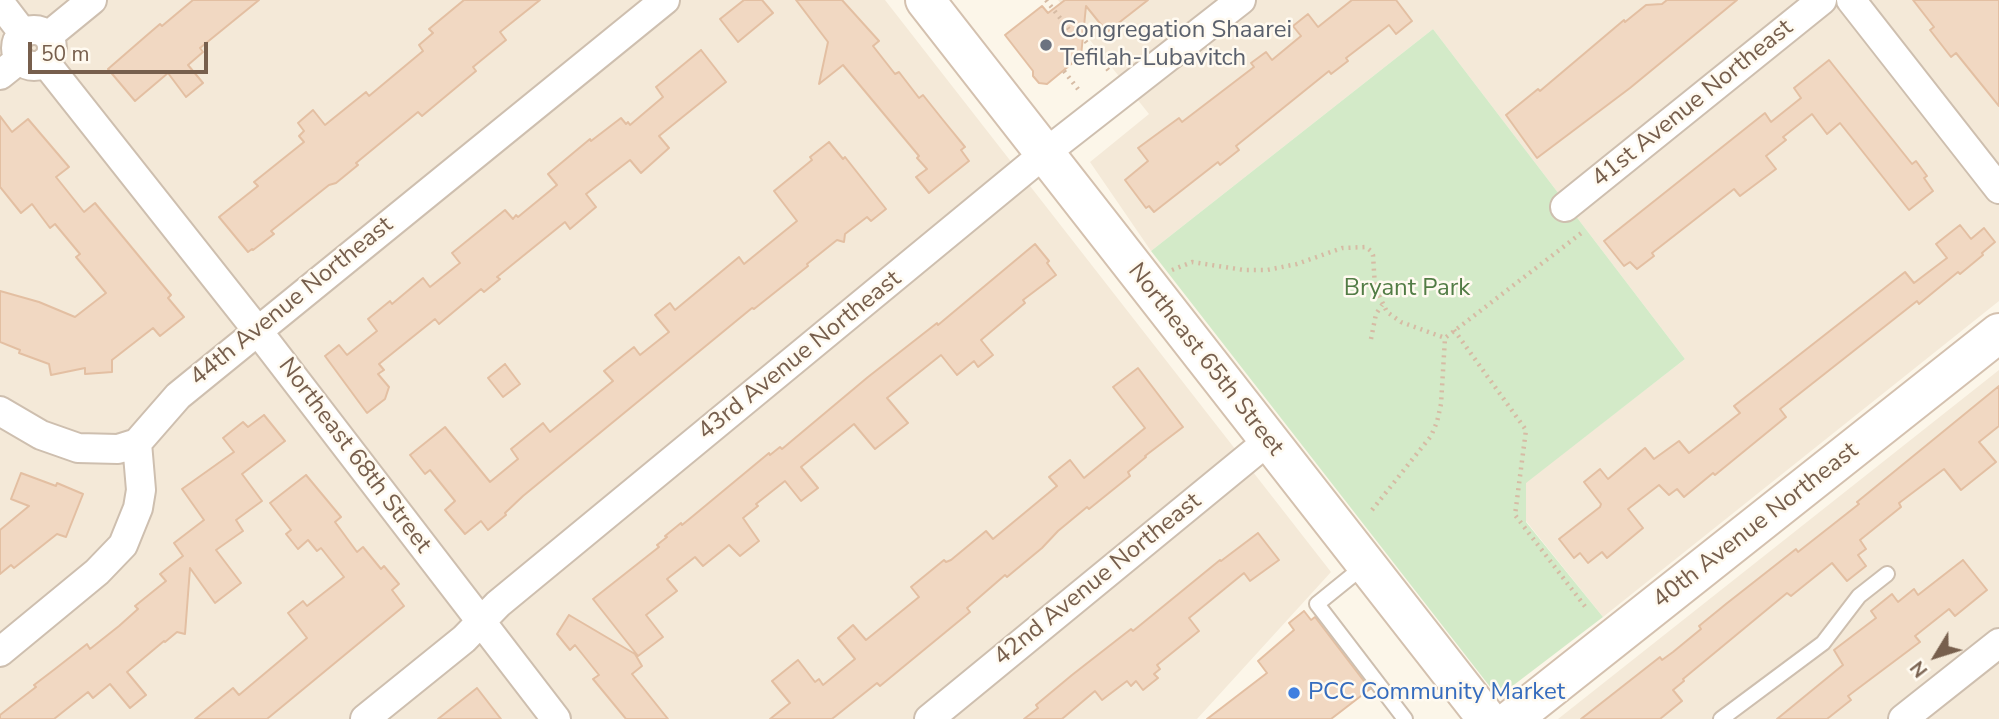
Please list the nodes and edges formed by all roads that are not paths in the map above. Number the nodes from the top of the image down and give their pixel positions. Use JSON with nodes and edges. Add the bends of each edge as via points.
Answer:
{"nodes":[{"id":1,"x":92,"y":0,"type":"edge"},
{"id":2,"x":665,"y":0,"type":"edge"},
{"id":3,"x":925,"y":0,"type":"edge"},
{"id":4,"x":1241,"y":0,"type":"edge"},
{"id":5,"x":1822,"y":0,"type":"edge"},
{"id":6,"x":1851,"y":0,"type":"edge"},
{"id":7,"x":0,"y":3,"type":"edge"},
{"id":8,"x":27,"y":53,"type":"edge"},
{"id":9,"x":1044,"y":154,"type":"junction"},
{"id":10,"x":1999,"y":189,"type":"edge"},
{"id":11,"x":1565,"y":207,"type":"dead end"},
{"id":12,"x":257,"y":330,"type":"junction"},
{"id":13,"x":1999,"y":333,"type":"edge"},
{"id":14,"x":0,"y":411,"type":"edge"},
{"id":15,"x":1268,"y":441,"type":"junction"},
{"id":16,"x":137,"y":443,"type":"junction"},
{"id":17,"x":1366,"y":565,"type":"junction"},
{"id":18,"x":1886,"y":574,"type":"dead end"},
{"id":19,"x":480,"y":622,"type":"junction"},
{"id":20,"x":1999,"y":643,"type":"edge"},
{"id":21,"x":0,"y":652,"type":"edge"},
{"id":22,"x":1403,"y":718,"type":"edge"},
{"id":23,"x":365,"y":719,"type":"edge"},
{"id":24,"x":556,"y":719,"type":"edge"},
{"id":25,"x":929,"y":719,"type":"edge"},
{"id":26,"x":1488,"y":719,"type":"edge"},
{"id":27,"x":1512,"y":719,"type":"edge"},
{"id":28,"x":1721,"y":719,"type":"edge"},
{"id":29,"x":1903,"y":719,"type":"edge"}],
"edges":[{"from":1,"to":8,"type":"street"},
{"from":2,"to":12,"type":"street","name":"44th Avenue Northeast"},
{"from":3,"to":9,"type":"main road","name":"Northeast 65th Street"},
{"from":4,"to":9,"type":"street","name":"43rd Avenue Northeast"},
{"from":5,"to":11,"type":"street","name":"41st Avenue Northeast"},
{"from":6,"to":10,"type":"street"},
{"from":7,"to":8,"type":"street","name":"Northeast 68th Street"},
{"from":8,"to":12,"type":"street","name":"Northeast 68th Street"},
{"from":9,"to":15,"type":"main road","name":"Northeast 65th Street"},
{"from":9,"to":19,"type":"street","name":"43rd Avenue Northeast"},
{"from":12,"to":16,"type":"street","name":"44th Avenue Northeast","via":[[178,396]]},
{"from":12,"to":19,"type":"street","name":"Northeast 68th Street"},
{"from":13,"to":27,"type":"main road","name":"40th Avenue Northeast"},
{"from":14,"to":16,"type":"street","via":[[41,435],[78,448],[118,449]]},
{"from":15,"to":17,"type":"main road","name":"Northeast 65th Street"},
{"from":15,"to":25,"type":"street","name":"42nd Avenue Northeast"},
{"from":16,"to":21,"type":"street","via":[[139,499],[123,545]]},
{"from":17,"to":22,"type":"lane","via":[[1317,604]]},
{"from":17,"to":26,"type":"main road","name":"Northeast 65th Street"},
{"from":18,"to":28,"type":"lane","via":[[1859,596],[1823,643]]},
{"from":19,"to":23,"type":"street","name":"43rd Avenue Northeast"},
{"from":19,"to":24,"type":"street","name":"Northeast 68th Street"},
{"from":20,"to":29,"type":"street"}]}
